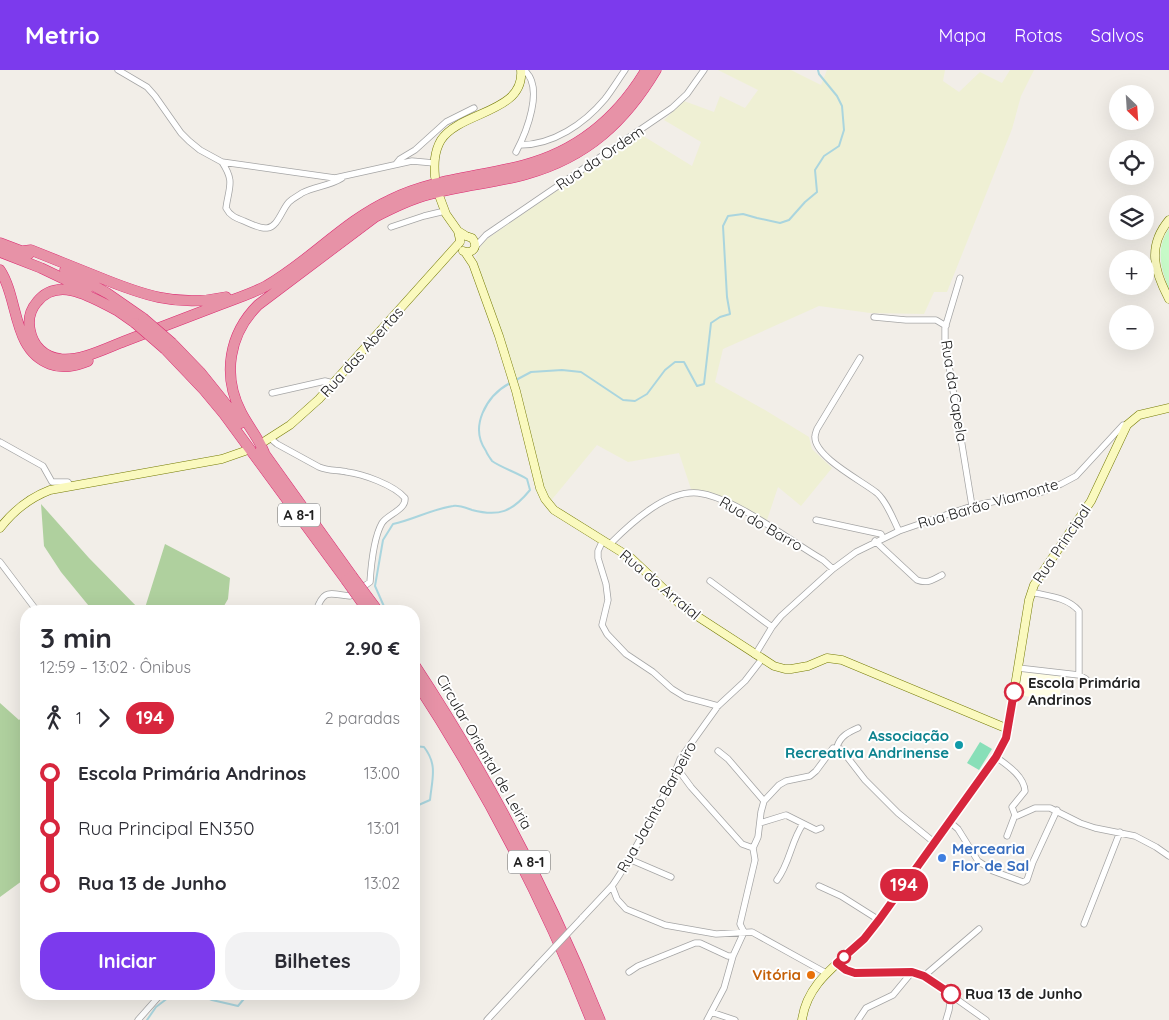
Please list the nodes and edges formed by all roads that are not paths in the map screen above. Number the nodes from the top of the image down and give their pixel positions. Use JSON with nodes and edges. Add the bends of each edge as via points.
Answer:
{"nodes":[{"id":1,"x":118,"y":70,"type":"edge"},
{"id":2,"x":523,"y":70,"type":"edge"},
{"id":3,"x":625,"y":70,"type":"edge"},
{"id":4,"x":646,"y":70,"type":"edge"},
{"id":5,"x":656,"y":70,"type":"edge"},
{"id":6,"x":704,"y":70,"type":"edge"},
{"id":7,"x":474,"y":108,"type":"dead end"},
{"id":8,"x":520,"y":145,"type":"junction"},
{"id":9,"x":516,"y":152,"type":"dead end"},
{"id":10,"x":222,"y":162,"type":"junction"},
{"id":11,"x":434,"y":163,"type":"junction"},
{"id":12,"x":396,"y":164,"type":"junction"},
{"id":13,"x":344,"y":177,"type":"junction"},
{"id":14,"x":435,"y":177,"type":"dead end"},
{"id":15,"x":440,"y":198,"type":"dead end"},
{"id":16,"x":444,"y":211,"type":"junction"},
{"id":17,"x":1169,"y":220,"type":"edge"},
{"id":18,"x":391,"y":227,"type":"dead end"},
{"id":19,"x":486,"y":235,"type":"junction"},
{"id":20,"x":0,"y":243,"type":"edge"},
{"id":21,"x":464,"y":243,"type":"junction"},
{"id":22,"x":475,"y":248,"type":"junction"},
{"id":23,"x":23,"y":251,"type":"junction"},
{"id":24,"x":0,"y":252,"type":"edge"},
{"id":25,"x":473,"y":264,"type":"junction"},
{"id":26,"x":0,"y":270,"type":"edge"},
{"id":27,"x":305,"y":271,"type":"junction"},
{"id":28,"x":960,"y":278,"type":"dead end"},
{"id":29,"x":276,"y":279,"type":"junction"},
{"id":30,"x":1169,"y":300,"type":"edge"},
{"id":31,"x":120,"y":312,"type":"junction"},
{"id":32,"x":874,"y":317,"type":"dead end"},
{"id":33,"x":139,"y":321,"type":"junction"},
{"id":34,"x":946,"y":326,"type":"junction"},
{"id":35,"x":168,"y":346,"type":"junction"},
{"id":36,"x":860,"y":358,"type":"dead end"},
{"id":37,"x":333,"y":383,"type":"junction"},
{"id":38,"x":272,"y":393,"type":"dead end"},
{"id":39,"x":1167,"y":410,"type":"edge"},
{"id":40,"x":1127,"y":425,"type":"junction"},
{"id":41,"x":267,"y":439,"type":"joint"},
{"id":42,"x":0,"y":442,"type":"edge"},
{"id":43,"x":245,"y":451,"type":"dead end"},
{"id":44,"x":264,"y":452,"type":"junction"},
{"id":45,"x":70,"y":486,"type":"junction"},
{"id":46,"x":972,"y":506,"type":"junction"},
{"id":47,"x":816,"y":520,"type":"dead end"},
{"id":48,"x":0,"y":528,"type":"edge"},
{"id":49,"x":899,"y":531,"type":"junction"},
{"id":50,"x":883,"y":538,"type":"junction"},
{"id":51,"x":875,"y":541,"type":"junction"},
{"id":52,"x":607,"y":542,"type":"junction"},
{"id":53,"x":0,"y":562,"type":"edge"},
{"id":54,"x":833,"y":569,"type":"junction"},
{"id":55,"x":942,"y":575,"type":"dead end"},
{"id":56,"x":349,"y":578,"type":"junction"},
{"id":57,"x":710,"y":581,"type":"dead end"},
{"id":58,"x":1031,"y":592,"type":"junction"},
{"id":59,"x":32,"y":605,"type":"edge"},
{"id":60,"x":318,"y":605,"type":"edge"},
{"id":61,"x":365,"y":605,"type":"edge"},
{"id":62,"x":373,"y":605,"type":"edge"},
{"id":63,"x":772,"y":627,"type":"junction"},
{"id":64,"x":759,"y":657,"type":"junction"},
{"id":65,"x":1018,"y":668,"type":"junction"},
{"id":66,"x":420,"y":675,"type":"edge"},
{"id":67,"x":1079,"y":675,"type":"junction"},
{"id":68,"x":1086,"y":679,"type":"dead end"},
{"id":69,"x":420,"y":687,"type":"edge"},
{"id":70,"x":718,"y":706,"type":"junction"},
{"id":71,"x":441,"y":713,"type":"junction"},
{"id":72,"x":858,"y":728,"type":"dead end"},
{"id":73,"x":1008,"y":729,"type":"junction"},
{"id":74,"x":837,"y":747,"type":"junction"},
{"id":75,"x":718,"y":751,"type":"dead end"},
{"id":76,"x":996,"y":757,"type":"junction"},
{"id":77,"x":677,"y":768,"type":"junction"},
{"id":78,"x":764,"y":801,"type":"junction"},
{"id":79,"x":1057,"y":810,"type":"junction"},
{"id":80,"x":1014,"y":815,"type":"junction"},
{"id":81,"x":950,"y":822,"type":"junction"},
{"id":82,"x":760,"y":823,"type":"junction"},
{"id":83,"x":803,"y":824,"type":"junction"},
{"id":84,"x":821,"y":828,"type":"dead end"},
{"id":85,"x":1120,"y":832,"type":"junction"},
{"id":86,"x":1007,"y":836,"type":"dead end"},
{"id":87,"x":935,"y":843,"type":"junction"},
{"id":88,"x":753,"y":848,"type":"junction"},
{"id":89,"x":1169,"y":856,"type":"edge"},
{"id":90,"x":629,"y":860,"type":"junction"},
{"id":91,"x":671,"y":877,"type":"dead end"},
{"id":92,"x":777,"y":880,"type":"dead end"},
{"id":93,"x":612,"y":886,"type":"junction"},
{"id":94,"x":819,"y":886,"type":"dead end"},
{"id":95,"x":879,"y":920,"type":"junction"},
{"id":96,"x":1084,"y":924,"type":"dead end"},
{"id":97,"x":978,"y":929,"type":"dead end"},
{"id":98,"x":744,"y":932,"type":"junction"},
{"id":99,"x":733,"y":956,"type":"junction"},
{"id":100,"x":837,"y":963,"type":"junction"},
{"id":101,"x":629,"y":972,"type":"dead end"},
{"id":102,"x":912,"y":972,"type":"junction"},
{"id":103,"x":826,"y":973,"type":"junction"},
{"id":104,"x":924,"y":976,"type":"junction"},
{"id":105,"x":951,"y":994,"type":"junction"},
{"id":106,"x":156,"y":1000,"type":"edge"},
{"id":107,"x":711,"y":1012,"type":"junction"},
{"id":108,"x":138,"y":1020,"type":"edge"},
{"id":109,"x":487,"y":1020,"type":"edge"},
{"id":110,"x":591,"y":1020,"type":"edge"},
{"id":111,"x":600,"y":1020,"type":"edge"},
{"id":112,"x":707,"y":1020,"type":"edge"},
{"id":113,"x":735,"y":1020,"type":"edge"},
{"id":114,"x":802,"y":1020,"type":"edge"},
{"id":115,"x":858,"y":1020,"type":"edge"},
{"id":116,"x":946,"y":1020,"type":"edge"},
{"id":117,"x":986,"y":1020,"type":"edge"}],
"edges":[{"from":1,"to":10,"type":"street","via":[[147,87],[189,141]]},
{"from":2,"to":8,"type":"street","via":[[531,77],[533,96],[529,122]]},
{"from":2,"to":11,"type":"street","via":[[513,95],[447,133],[438,145]]},
{"from":3,"to":8,"type":"street","via":[[605,99],[575,126],[542,143]]},
{"from":4,"to":29,"type":"highway","via":[[617,110],[579,142],[530,164],[440,182],[390,200],[365,213]]},
{"from":5,"to":27,"type":"highway","via":[[616,124],[577,154],[526,174],[444,190],[403,203],[375,217]]},
{"from":6,"to":19,"type":"street","name":"Rua da Ordem","via":[[687,94],[657,120]]},
{"from":7,"to":12,"type":"street","via":[[446,122]]},
{"from":8,"to":9,"type":"street"},
{"from":10,"to":13,"type":"street"},
{"from":10,"to":13,"type":"street","via":[[231,182],[228,213],[266,229],[278,221],[291,200]]},
{"from":11,"to":12,"type":"street","via":[[412,161]]},
{"from":11,"to":14,"type":"street"},
{"from":12,"to":13,"type":"street"},
{"from":15,"to":16,"type":"street"},
{"from":16,"to":18,"type":"street"},
{"from":16,"to":21,"type":"street"},
{"from":17,"to":30,"type":"street","via":[[1159,235],[1154,254],[1156,269]]},
{"from":19,"to":21,"type":"street","name":"Rua da Ordem"},
{"from":19,"to":22,"type":"street","name":"Rua da Ordem"},
{"from":20,"to":23,"type":"highway","number":"A 8-1"},
{"from":21,"to":22,"type":"street","via":[[475,242]]},
{"from":21,"to":22,"type":"street","name":"Rua das Abertas","via":[[471,252]]},
{"from":21,"to":25,"type":"street","name":"Rua do Arraial"},
{"from":21,"to":37,"type":"street","name":"Rua das Abertas","via":[[450,253]]},
{"from":22,"to":25,"type":"street","name":"Rua do Arraial"},
{"from":23,"to":29,"type":"highway","via":[[32,250],[128,289],[176,301],[201,302],[230,297]]},
{"from":23,"to":33,"type":"highway","number":"A 8-1","via":[[96,286]]},
{"from":24,"to":31,"type":"highway","number":"A 8-1","via":[[66,279]]},
{"from":25,"to":52,"type":"street","name":"Rua do Arraial","via":[[516,391],[545,499],[557,513]]},
{"from":26,"to":27,"type":"highway","via":[[28,347],[43,361],[63,366],[83,363],[194,320],[275,287]]},
{"from":27,"to":44,"type":"highway","via":[[251,312],[237,335],[231,354],[234,396]]},
{"from":28,"to":34,"type":"street","name":"Rua da Capela"},
{"from":29,"to":31,"type":"highway","via":[[192,316],[78,357],[61,359],[47,355],[36,346],[30,330],[33,307],[40,298],[56,290],[75,291]]},
{"from":31,"to":33,"type":"highway","number":"A 8-1"},
{"from":32,"to":34,"type":"street","via":[[936,320]]},
{"from":33,"to":35,"type":"highway","number":"A 8-1","bridge":true},
{"from":34,"to":46,"type":"street","name":"Rua da Capela","via":[[945,341]]},
{"from":35,"to":44,"type":"highway","number":"A 8-1","via":[[214,388]]},
{"from":35,"to":56,"type":"highway","number":"A 8-1"},
{"from":36,"to":49,"type":"street","via":[[815,437],[821,449],[840,468],[878,494]]},
{"from":37,"to":38,"type":"street","via":[[325,381]]},
{"from":37,"to":41,"type":"street","name":"Rua das Abertas","via":[[300,417]]},
{"from":39,"to":40,"type":"street","via":[[1139,415]]},
{"from":40,"to":46,"type":"street","name":"Rua Barão Viamonte","via":[[1123,425],[1076,476],[1061,484],[1042,492]]},
{"from":40,"to":58,"type":"street","name":"Rua Principal","via":[[1090,501]]},
{"from":41,"to":60,"type":"street","via":[[319,468],[367,477],[405,498],[403,506],[380,527],[370,582],[350,596],[325,594]]},
{"from":42,"to":45,"type":"street","via":[[43,466],[52,482],[68,482]]},
{"from":43,"to":45,"type":"street","via":[[222,459]]},
{"from":44,"to":56,"type":"highway","number":"A 8-1"},
{"from":45,"to":48,"type":"street","via":[[30,499],[17,508]]},
{"from":46,"to":49,"type":"street","name":"Rua Barão Viamonte"},
{"from":47,"to":50,"type":"street","via":[[881,534]]},
{"from":49,"to":50,"type":"street","name":"Rua Barão Viamonte"},
{"from":50,"to":51,"type":"street","name":"Rua Barão Viamonte"},
{"from":51,"to":54,"type":"street","name":"Rua Barão Viamonte"},
{"from":51,"to":55,"type":"street","via":[[917,580],[929,582]]},
{"from":52,"to":54,"type":"street","name":"Rua do Barro","via":[[660,504],[697,493],[740,509]]},
{"from":52,"to":64,"type":"street","name":"Rua do Arraial","via":[[684,607]]},
{"from":52,"to":70,"type":"street","via":[[598,551],[608,600],[602,625],[606,634],[626,654],[672,689],[685,697]]},
{"from":53,"to":59,"type":"street"},
{"from":54,"to":63,"type":"street","name":"Rua Barão Viamonte"},
{"from":56,"to":61,"type":"highway","number":"A 8-1","bridge":true},
{"from":56,"to":62,"type":"highway","number":"A 8-1","bridge":true},
{"from":57,"to":63,"type":"street"},
{"from":58,"to":65,"type":"street","name":"Rua Principal"},
{"from":58,"to":67,"type":"street","via":[[1066,600],[1079,611]]},
{"from":63,"to":64,"type":"street","name":"Rua Barão Viamonte"},
{"from":64,"to":70,"type":"street","name":"Rua Jacinto Barbeiro","via":[[745,681]]},
{"from":64,"to":73,"type":"street","name":"Rua do Arraial","via":[[784,670],[808,666],[827,658],[842,660]]},
{"from":65,"to":67,"type":"street"},
{"from":65,"to":73,"type":"street","name":"Rua Principal"},
{"from":66,"to":71,"type":"highway","name":"Circular Oriental de Leiria","number":"A 8-1"},
{"from":67,"to":68,"type":"street"},
{"from":69,"to":71,"type":"highway","name":"Circular Oriental de Leiria","number":"A 8-1"},
{"from":70,"to":77,"type":"street","name":"Rua Jacinto Barbeiro"},
{"from":71,"to":110,"type":"highway","name":"Circular Oriental de Leiria","number":"A 8-1","via":[[523,868]]},
{"from":71,"to":111,"type":"highway","name":"Circular Oriental de Leiria","number":"A 8-1","via":[[488,786],[529,862]]},
{"from":72,"to":74,"type":"street","via":[[842,737]]},
{"from":73,"to":76,"type":"street","name":"Rua Principal"},
{"from":74,"to":78,"type":"street","via":[[810,776],[786,781]]},
{"from":74,"to":87,"type":"street","via":[[898,813]]},
{"from":75,"to":78,"type":"street"},
{"from":76,"to":80,"type":"street","via":[[1024,786],[1025,791],[1012,807]]},
{"from":76,"to":81,"type":"street","name":"Rua Principal"},
{"from":77,"to":88,"type":"street","via":[[742,844]]},
{"from":77,"to":90,"type":"street","name":"Rua Jacinto Barbeiro"},
{"from":78,"to":82,"type":"street"},
{"from":79,"to":80,"type":"street","via":[[1035,808]]},
{"from":79,"to":81,"type":"street","via":[[1027,880],[1023,882],[993,871],[978,861]]},
{"from":79,"to":85,"type":"street","via":[[1080,823]]},
{"from":80,"to":86,"type":"street"},
{"from":81,"to":87,"type":"street","name":"Rua Principal"},
{"from":82,"to":83,"type":"street","via":[[786,815]]},
{"from":82,"to":88,"type":"street"},
{"from":83,"to":84,"type":"street","via":[[816,830]]},
{"from":83,"to":92,"type":"street"},
{"from":85,"to":89,"type":"street","via":[[1135,836]]},
{"from":85,"to":96,"type":"street"},
{"from":87,"to":95,"type":"street","name":"Rua Principal"},
{"from":88,"to":98,"type":"street","via":[[755,860],[740,924]]},
{"from":90,"to":91,"type":"street"},
{"from":90,"to":93,"type":"street","name":"Rua Jacinto Barbeiro"},
{"from":93,"to":98,"type":"street","name":"Rua Jacinto Barbeiro","via":[[626,909],[665,926],[716,934]]},
{"from":93,"to":109,"type":"street","bridge":true},
{"from":94,"to":95,"type":"street"},
{"from":95,"to":100,"type":"street","name":"Rua Principal","via":[[864,939]]},
{"from":97,"to":104,"type":"street"},
{"from":98,"to":99,"type":"street"},
{"from":98,"to":103,"type":"street","name":"Rua Jacinto Barbeiro","via":[[752,932]]},
{"from":99,"to":101,"type":"street","via":[[695,943]]},
{"from":99,"to":107,"type":"street","via":[[724,988]]},
{"from":100,"to":102,"type":"street","via":[[855,973]]},
{"from":100,"to":103,"type":"street","name":"Rua Principal"},
{"from":102,"to":104,"type":"street"},
{"from":102,"to":115,"type":"street","via":[[893,994],[866,1008]]},
{"from":103,"to":114,"type":"street","name":"Rua Principal","via":[[808,999]]},
{"from":104,"to":105,"type":"street"},
{"from":105,"to":116,"type":"street"},
{"from":105,"to":117,"type":"street"},
{"from":106,"to":108,"type":"street"},
{"from":107,"to":112,"type":"street"},
{"from":107,"to":113,"type":"street"}]}
